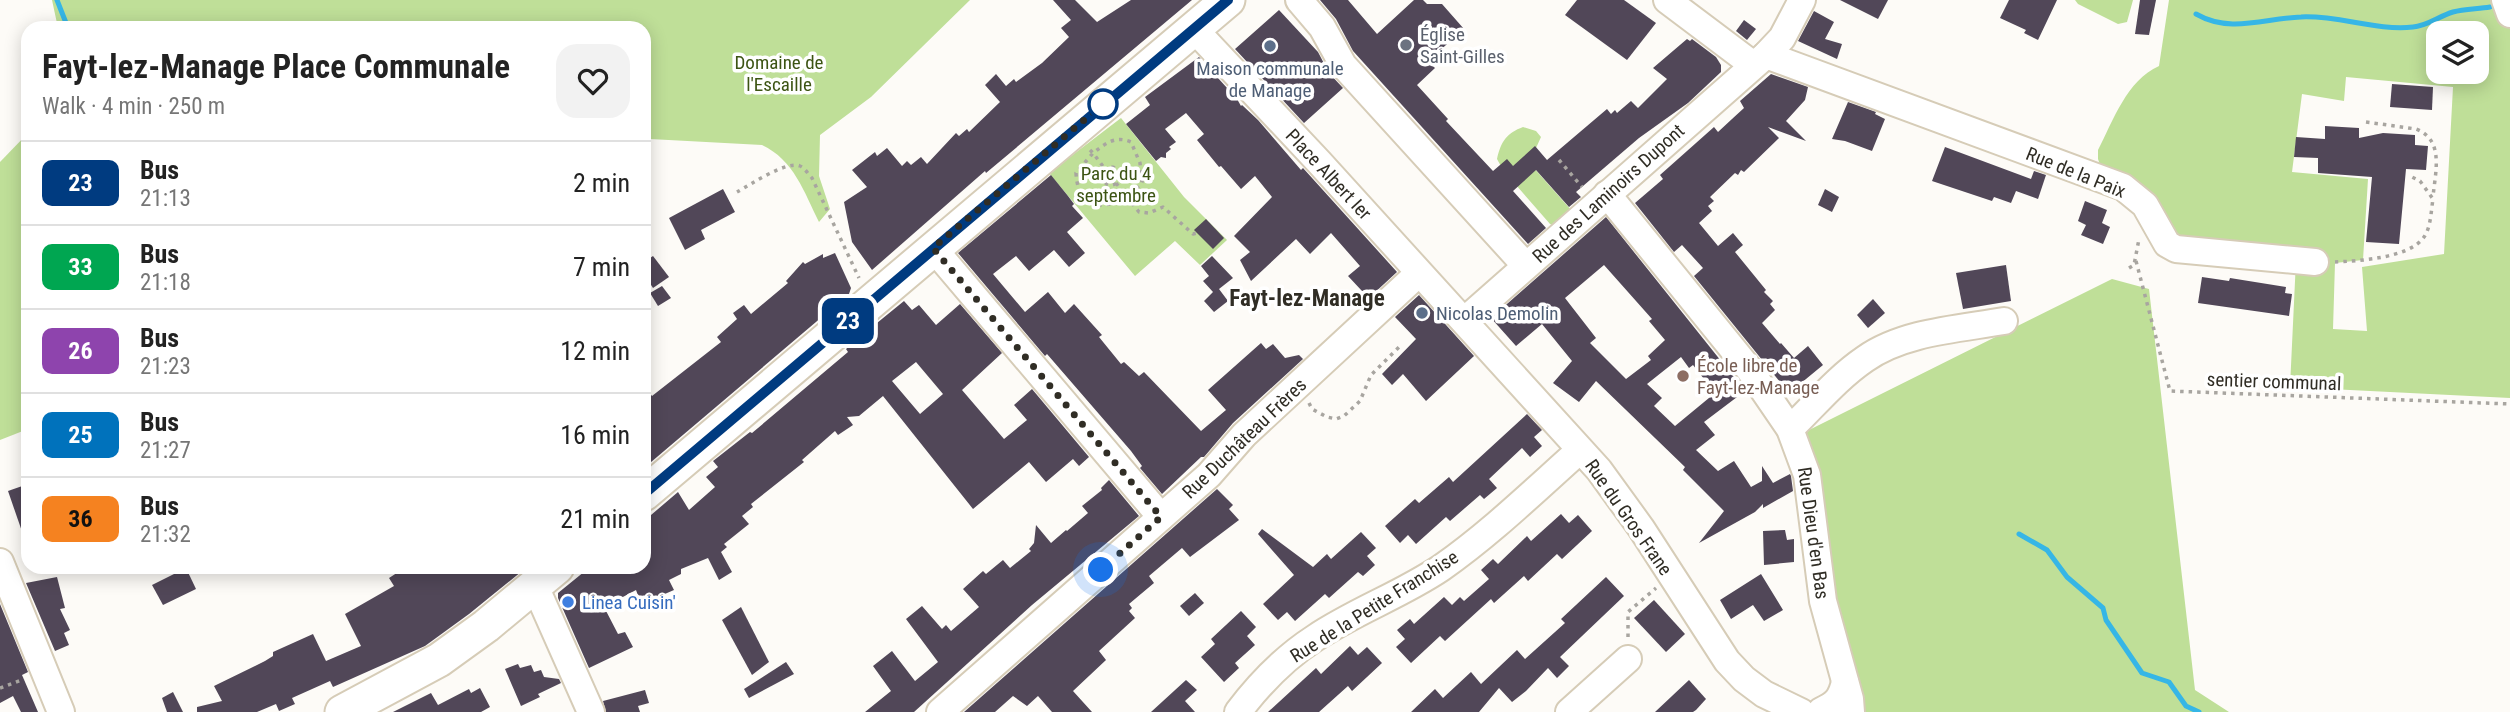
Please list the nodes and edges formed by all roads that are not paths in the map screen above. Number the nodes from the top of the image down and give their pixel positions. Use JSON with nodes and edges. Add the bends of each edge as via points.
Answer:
{"nodes":[{"id":1,"x":1228,"y":0,"type":"edge"},
{"id":2,"x":1299,"y":0,"type":"edge"},
{"id":3,"x":1667,"y":0,"type":"edge"},
{"id":4,"x":1802,"y":0,"type":"edge"},
{"id":5,"x":2505,"y":0,"type":"edge"},
{"id":6,"x":2510,"y":14,"type":"edge"},
{"id":7,"x":1194,"y":29,"type":"junction"},
{"id":8,"x":1759,"y":60,"type":"junction"},
{"id":9,"x":1602,"y":198,"type":"junction"},
{"id":10,"x":933,"y":248,"type":"junction"},
{"id":11,"x":2315,"y":262,"type":"road end"},
{"id":12,"x":1526,"y":266,"type":"junction"},
{"id":13,"x":1419,"y":273,"type":"junction"},
{"id":14,"x":1464,"y":321,"type":"junction"},
{"id":15,"x":2004,"y":321,"type":"dead end"},
{"id":16,"x":1790,"y":429,"type":"junction"},
{"id":17,"x":1580,"y":450,"type":"junction"},
{"id":18,"x":651,"y":488,"type":"edge"},
{"id":19,"x":1161,"y":517,"type":"junction"},
{"id":20,"x":0,"y":562,"type":"edge"},
{"id":21,"x":546,"y":577,"type":"edge"},
{"id":22,"x":1628,"y":659,"type":"road end"},
{"id":23,"x":1845,"y":682,"type":"junction"},
{"id":24,"x":1810,"y":711,"type":"edge"},
{"id":25,"x":61,"y":712,"type":"edge"},
{"id":26,"x":342,"y":712,"type":"edge"},
{"id":27,"x":590,"y":712,"type":"edge"},
{"id":28,"x":940,"y":712,"type":"edge"},
{"id":29,"x":1238,"y":712,"type":"edge"},
{"id":30,"x":1569,"y":712,"type":"edge"},
{"id":31,"x":1851,"y":712,"type":"edge"}],
"edges":[{"from":1,"to":7,"type":"main road"},
{"from":2,"to":12,"type":"street","via":[[1322,27],[1343,65]]},
{"from":3,"to":8,"type":"street","name":"Rue de la Paix"},
{"from":4,"to":8,"type":"street","name":"Rue des Laminoirs Dupont","via":[[1782,38]]},
{"from":5,"to":6,"type":"street"},
{"from":7,"to":10,"type":"main road","via":[[1083,141]]},
{"from":7,"to":13,"type":"street","name":"Place Albert Ier"},
{"from":8,"to":9,"type":"street","name":"Rue des Laminoirs Dupont"},
{"from":8,"to":11,"type":"street","name":"Rue de la Paix","via":[[2123,187],[2145,205],[2168,244],[2176,249]]},
{"from":9,"to":12,"type":"street","name":"Rue des Laminoirs Dupont"},
{"from":9,"to":16,"type":"street","name":"Rue Dieu d'en Bas","via":[[1749,369]]},
{"from":10,"to":18,"type":"main road"},
{"from":10,"to":19,"type":"street"},
{"from":12,"to":14,"type":"street","name":"Rue des Laminoirs Dupont"},
{"from":13,"to":14,"type":"street","name":"Place Albert Ier"},
{"from":13,"to":19,"type":"street","name":"Rue Duchâteau Frères"},
{"from":14,"to":17,"type":"street","name":"Rue du Gros Frane"},
{"from":15,"to":16,"type":"street","via":[[1922,336],[1877,352]]},
{"from":16,"to":23,"type":"street","name":"Rue Dieu d'en Bas","via":[[1807,474],[1823,601]]},
{"from":17,"to":24,"type":"street","name":"Rue du Gros Frane","via":[[1641,528],[1735,670],[1763,694]]},
{"from":17,"to":29,"type":"street","name":"Rue de la Petite Franchise","via":[[1440,568],[1315,638],[1284,661]]},
{"from":19,"to":28,"type":"street","name":"Rue Duchâteau Frères"},
{"from":20,"to":25,"type":"street"},
{"from":21,"to":26,"type":"main road","via":[[439,660]]},
{"from":21,"to":27,"type":"street"},
{"from":22,"to":30,"type":"street"},
{"from":23,"to":24,"type":"street","via":[[1835,705]]},
{"from":23,"to":31,"type":"street"}]}
